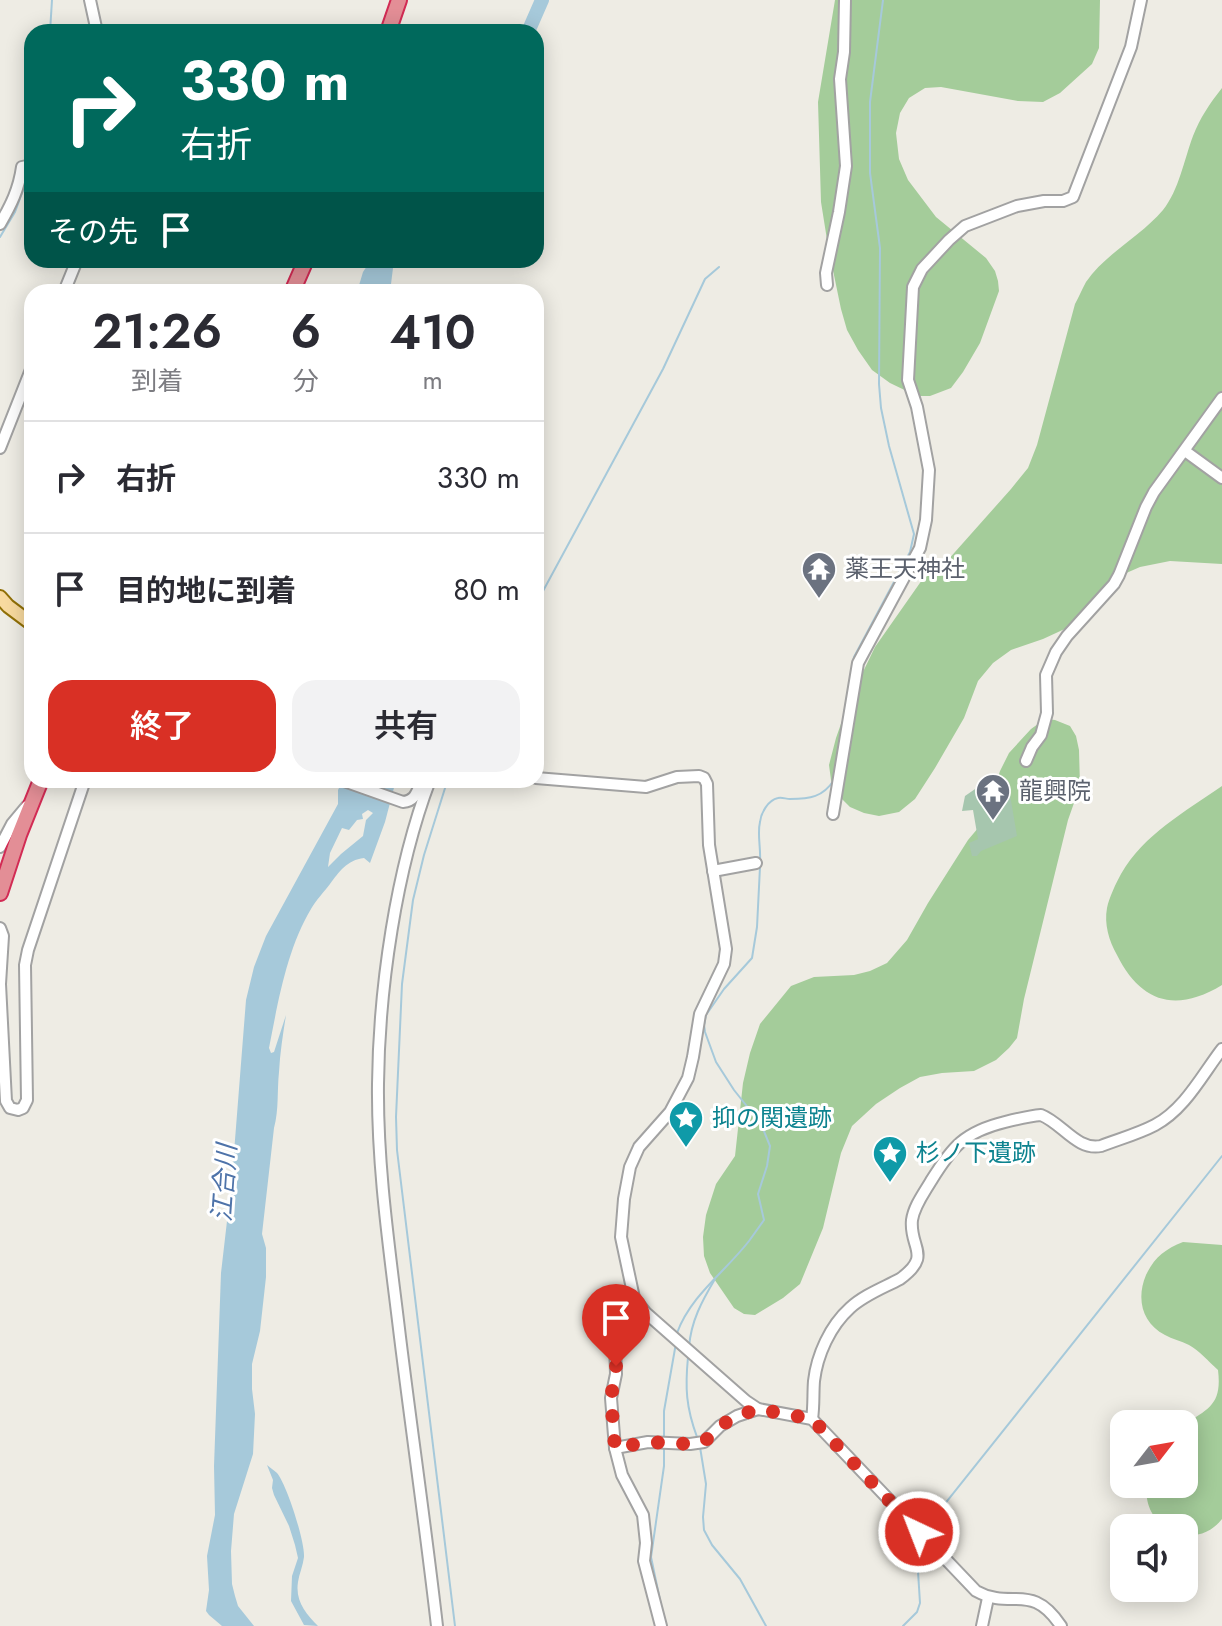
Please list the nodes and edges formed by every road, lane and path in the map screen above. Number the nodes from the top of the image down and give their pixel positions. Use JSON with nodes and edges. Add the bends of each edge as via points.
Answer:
{"nodes":[{"id":1,"x":90,"y":0,"type":"edge"},
{"id":2,"x":399,"y":0,"type":"edge"},
{"id":3,"x":845,"y":0,"type":"edge"},
{"id":4,"x":1141,"y":0,"type":"edge"},
{"id":5,"x":95,"y":24,"type":"edge"},
{"id":6,"x":391,"y":24,"type":"edge"},
{"id":7,"x":24,"y":167,"type":"edge"},
{"id":8,"x":0,"y":224,"type":"edge"},
{"id":9,"x":827,"y":285,"type":"dead end"},
{"id":10,"x":24,"y":387,"type":"edge"},
{"id":11,"x":1222,"y":398,"type":"edge"},
{"id":12,"x":0,"y":448,"type":"edge"},
{"id":13,"x":1185,"y":451,"type":"junction"},
{"id":14,"x":1222,"y":478,"type":"edge"},
{"id":15,"x":0,"y":597,"type":"edge"},
{"id":16,"x":24,"y":618,"type":"edge"},
{"id":17,"x":1026,"y":761,"type":"dead end"},
{"id":18,"x":544,"y":779,"type":"edge"},
{"id":19,"x":38,"y":788,"type":"edge"},
{"id":20,"x":82,"y":788,"type":"edge"},
{"id":21,"x":364,"y":788,"type":"edge"},
{"id":22,"x":418,"y":788,"type":"edge"},
{"id":23,"x":427,"y":788,"type":"edge"},
{"id":24,"x":33,"y":800,"type":"junction"},
{"id":25,"x":833,"y":814,"type":"dead end"},
{"id":26,"x":0,"y":847,"type":"edge"},
{"id":27,"x":756,"y":863,"type":"dead end"},
{"id":28,"x":713,"y":871,"type":"junction"},
{"id":29,"x":0,"y":893,"type":"edge"},
{"id":30,"x":0,"y":928,"type":"edge"},
{"id":31,"x":1222,"y":1049,"type":"edge"},
{"id":32,"x":634,"y":1298,"type":"junction"},
{"id":33,"x":758,"y":1409,"type":"junction"},
{"id":34,"x":812,"y":1419,"type":"junction"},
{"id":35,"x":615,"y":1448,"type":"junction"},
{"id":36,"x":988,"y":1598,"type":"junction"},
{"id":37,"x":437,"y":1626,"type":"edge"},
{"id":38,"x":661,"y":1626,"type":"edge"},
{"id":39,"x":982,"y":1626,"type":"edge"},
{"id":40,"x":1061,"y":1626,"type":"edge"}],
"edges":[{"from":1,"to":5,"type":"street"},
{"from":2,"to":6,"type":"highway"},
{"from":3,"to":9,"type":"street","via":[[840,79],[846,166]]},
{"from":4,"to":25,"type":"street","via":[[1131,47],[1073,197],[1017,206],[965,226],[922,269],[913,287],[908,380],[929,470],[926,520],[920,548],[858,663]]},
{"from":7,"to":8,"type":"street"},
{"from":10,"to":12,"type":"street"},
{"from":11,"to":13,"type":"street"},
{"from":13,"to":14,"type":"street"},
{"from":13,"to":17,"type":"street","via":[[1154,492],[1114,584],[1056,652],[1046,675],[1047,713],[1041,735]]},
{"from":15,"to":16,"type":"main road"},
{"from":18,"to":28,"type":"street","via":[[646,787],[677,777],[704,778]]},
{"from":19,"to":24,"type":"highway"},
{"from":20,"to":30,"type":"street","via":[[25,965],[27,1100],[18,1110],[6,1101]]},
{"from":21,"to":22,"type":"street","via":[[403,802],[411,801]]},
{"from":23,"to":37,"type":"street","via":[[403,872],[388,961],[378,1084],[383,1186]]},
{"from":24,"to":26,"type":"street"},
{"from":24,"to":29,"type":"highway"},
{"from":27,"to":28,"type":"street"},
{"from":28,"to":32,"type":"street","via":[[724,964],[700,1014],[688,1078],[670,1112],[639,1147],[628,1177],[621,1237]]},
{"from":31,"to":34,"type":"street","via":[[1164,1119],[1101,1146],[1086,1146],[1041,1115],[987,1126],[954,1148],[913,1215],[917,1260],[900,1279],[849,1308],[830,1333],[814,1380]]},
{"from":32,"to":33,"type":"street"},
{"from":32,"to":35,"type":"street","via":[[616,1329],[611,1398]]},
{"from":33,"to":34,"type":"street"},
{"from":33,"to":35,"type":"street","via":[[737,1416],[699,1442]]},
{"from":34,"to":36,"type":"street"},
{"from":35,"to":38,"type":"street","via":[[643,1515],[644,1561]]},
{"from":36,"to":39,"type":"street"},
{"from":36,"to":40,"type":"street","via":[[1036,1602]]}]}
